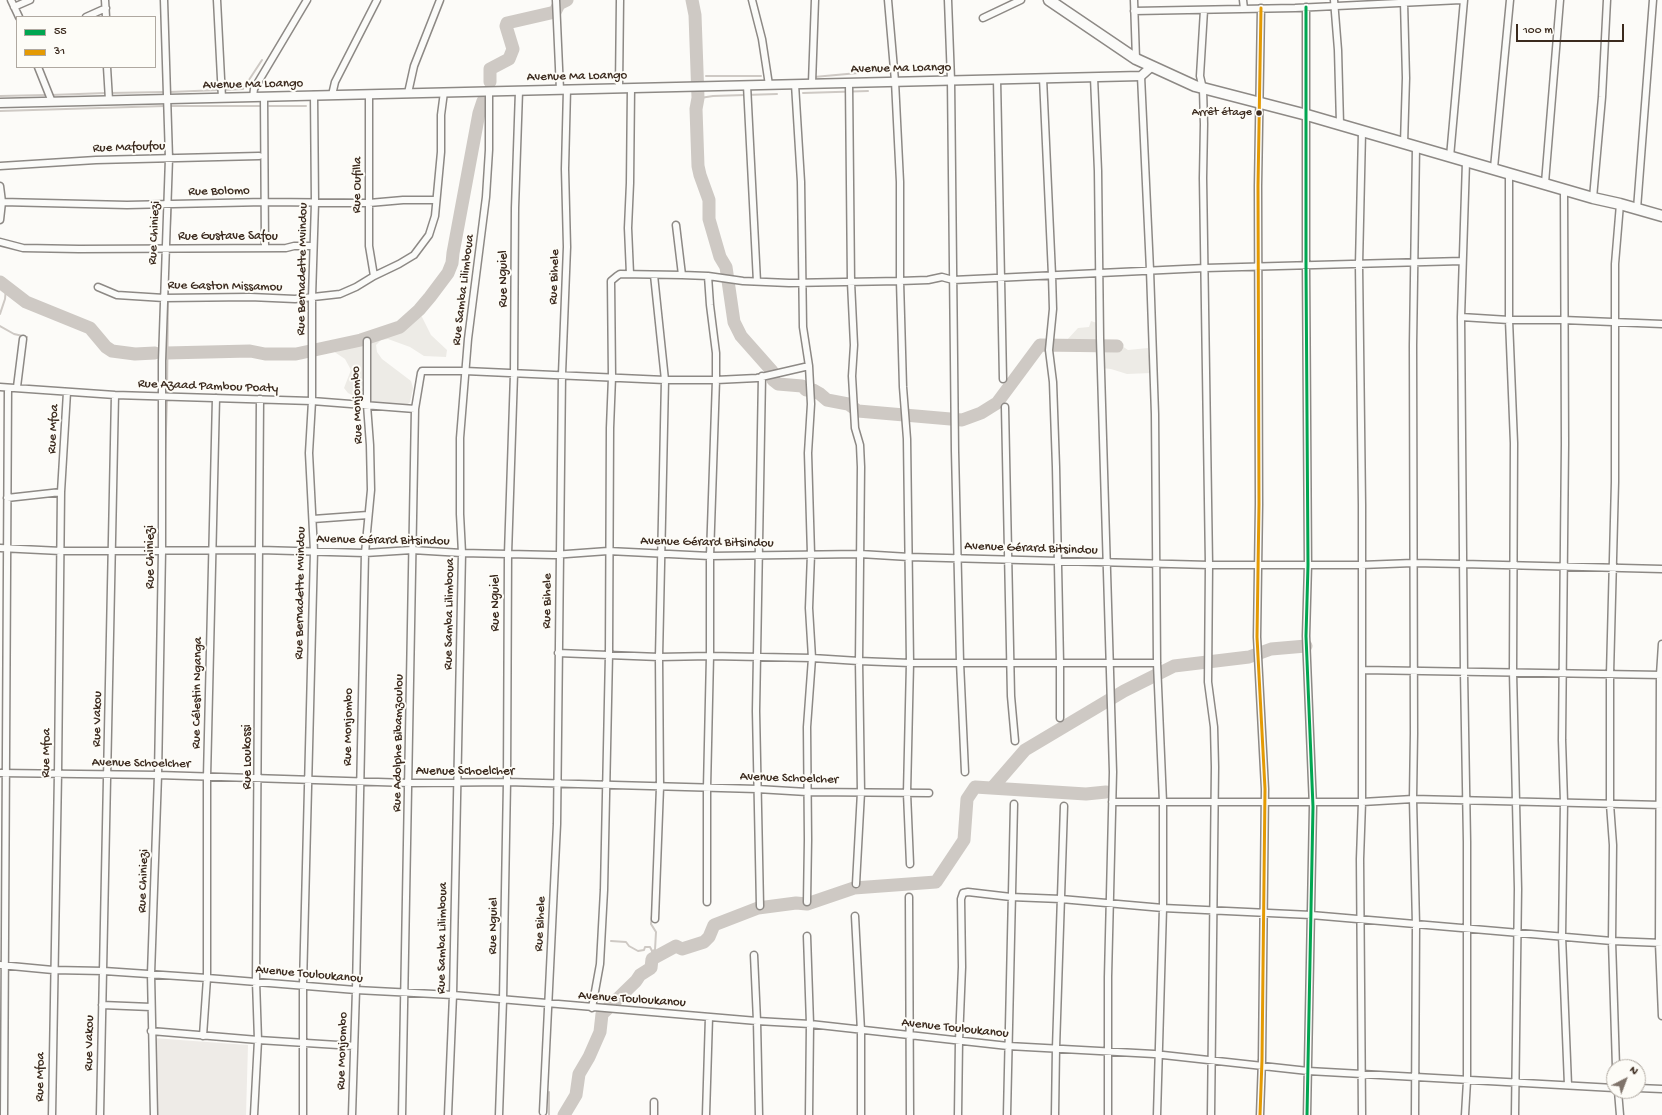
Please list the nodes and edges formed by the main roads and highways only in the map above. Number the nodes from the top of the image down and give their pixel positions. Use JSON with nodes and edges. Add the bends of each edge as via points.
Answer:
{"nodes":[{"id":1,"x":1048,"y":0,"type":"edge"},
{"id":2,"x":1151,"y":67,"type":"junction"},
{"id":3,"x":0,"y":103,"type":"edge"},
{"id":4,"x":1662,"y":216,"type":"edge"}],
"edges":[{"from":1,"to":2,"type":"highway"},
{"from":2,"to":3,"type":"main road","name":"Avenue Ma Loango","via":[[1141,76]]},
{"from":2,"to":4,"type":"highway","via":[[1203,89],[1340,124]]}]}
